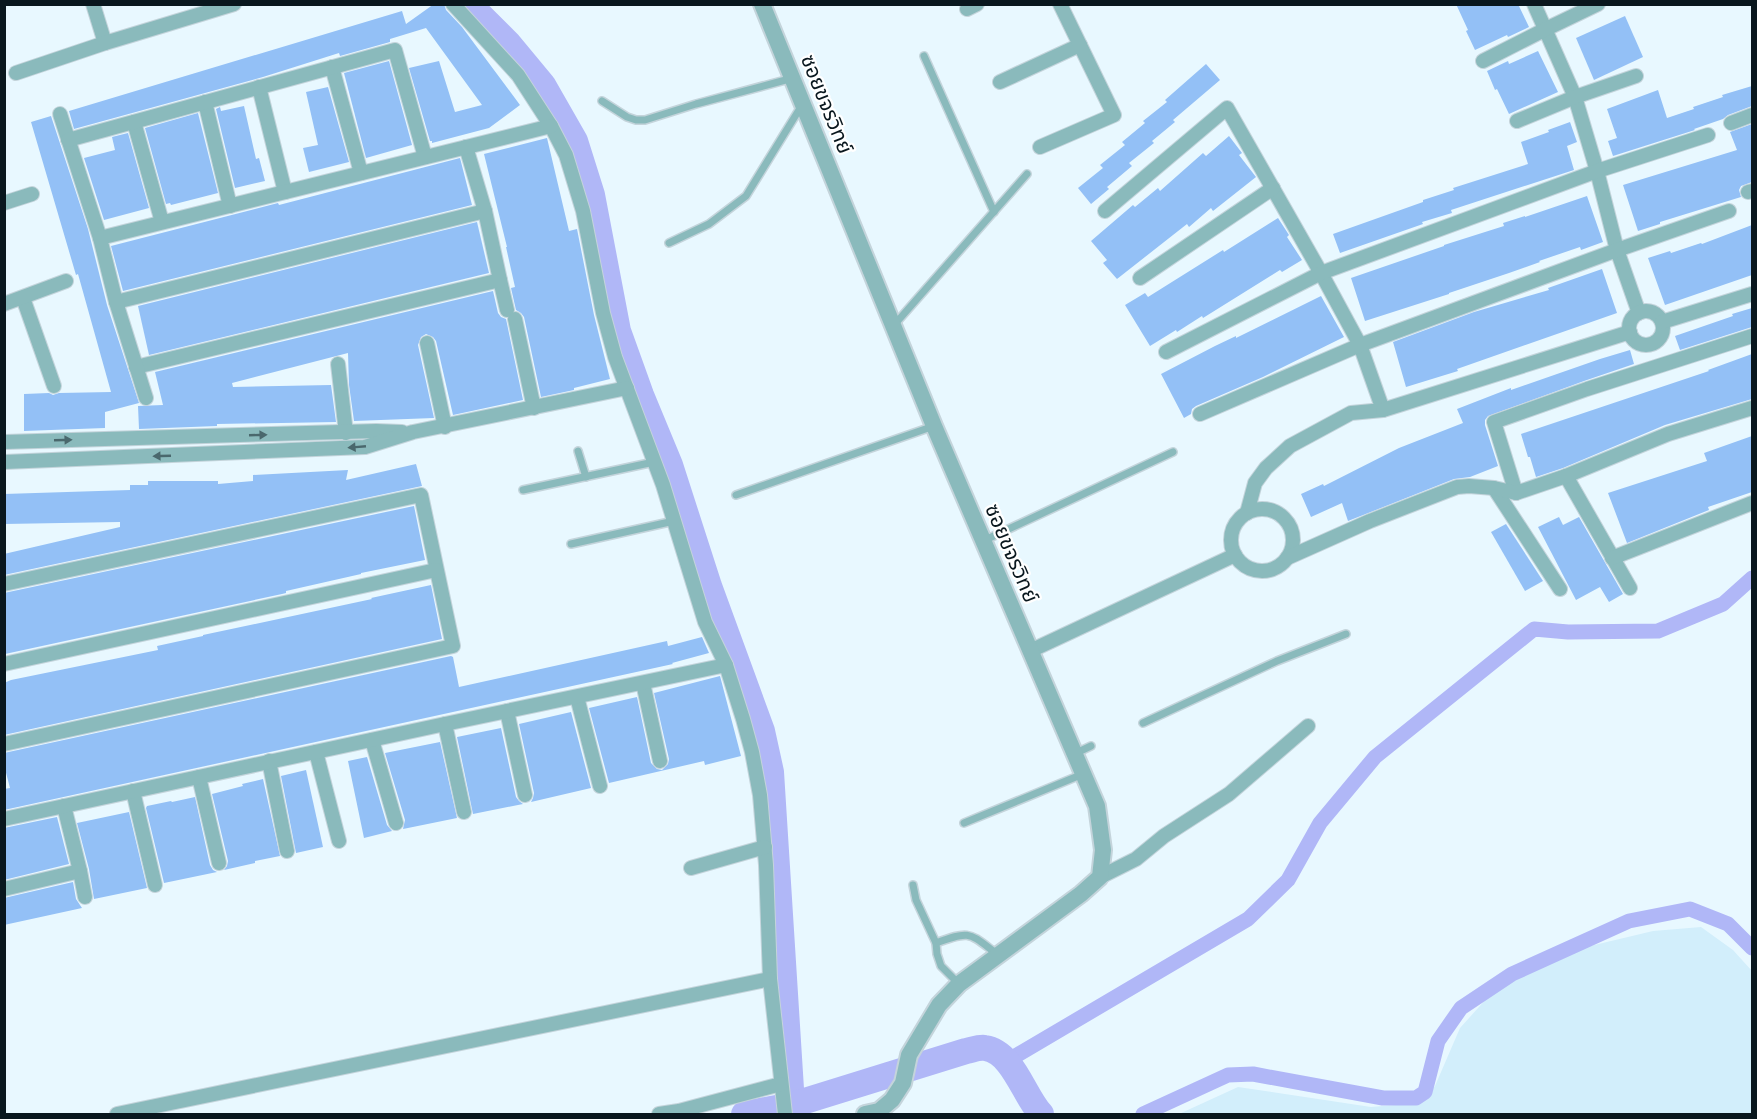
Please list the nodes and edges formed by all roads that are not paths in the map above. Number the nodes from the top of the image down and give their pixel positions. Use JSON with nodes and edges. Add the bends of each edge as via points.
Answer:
{"nodes":[{"id":1,"x":93,"y":4,"type":"edge"},
{"id":2,"x":234,"y":4,"type":"edge"},
{"id":3,"x":453,"y":4,"type":"edge"},
{"id":4,"x":762,"y":4,"type":"edge"},
{"id":5,"x":1060,"y":4,"type":"edge"},
{"id":6,"x":1534,"y":4,"type":"edge"},
{"id":7,"x":1598,"y":4,"type":"edge"},
{"id":8,"x":1544,"y":30,"type":"junction"},
{"id":9,"x":105,"y":44,"type":"junction"},
{"id":10,"x":1080,"y":45,"type":"junction"},
{"id":11,"x":924,"y":56,"type":"dead end"},
{"id":12,"x":1483,"y":61,"type":"dead end"},
{"id":13,"x":332,"y":67,"type":"junction"},
{"id":14,"x":16,"y":73,"type":"dead end"},
{"id":15,"x":1636,"y":76,"type":"dead end"},
{"id":16,"x":793,"y":78,"type":"junction"},
{"id":17,"x":1000,"y":82,"type":"dead end"},
{"id":18,"x":259,"y":87,"type":"junction"},
{"id":19,"x":1575,"y":97,"type":"junction"},
{"id":20,"x":602,"y":101,"type":"dead end"},
{"id":21,"x":205,"y":102,"type":"junction"},
{"id":22,"x":803,"y":103,"type":"junction"},
{"id":23,"x":60,"y":114,"type":"dead end"},
{"id":24,"x":1752,"y":115,"type":"edge"},
{"id":25,"x":1516,"y":121,"type":"dead end"},
{"id":26,"x":134,"y":122,"type":"junction"},
{"id":27,"x":1731,"y":123,"type":"dead end"},
{"id":28,"x":551,"y":126,"type":"junction"},
{"id":29,"x":1708,"y":135,"type":"dead end"},
{"id":30,"x":68,"y":140,"type":"junction"},
{"id":31,"x":466,"y":147,"type":"junction"},
{"id":32,"x":1040,"y":147,"type":"dead end"},
{"id":33,"x":425,"y":157,"type":"junction"},
{"id":34,"x":1597,"y":171,"type":"junction"},
{"id":35,"x":361,"y":173,"type":"junction"},
{"id":36,"x":1027,"y":174,"type":"dead end"},
{"id":37,"x":1273,"y":188,"type":"junction"},
{"id":38,"x":285,"y":192,"type":"junction"},
{"id":39,"x":32,"y":194,"type":"dead end"},
{"id":40,"x":4,"y":203,"type":"edge"},
{"id":41,"x":230,"y":206,"type":"junction"},
{"id":42,"x":485,"y":211,"type":"junction"},
{"id":43,"x":1105,"y":211,"type":"dead end"},
{"id":44,"x":1729,"y":211,"type":"dead end"},
{"id":45,"x":994,"y":212,"type":"junction"},
{"id":46,"x":162,"y":222,"type":"junction"},
{"id":47,"x":100,"y":238,"type":"junction"},
{"id":48,"x":669,"y":243,"type":"dead end"},
{"id":49,"x":1617,"y":250,"type":"junction"},
{"id":50,"x":1322,"y":273,"type":"junction"},
{"id":51,"x":1140,"y":278,"type":"dead end"},
{"id":52,"x":500,"y":280,"type":"junction"},
{"id":53,"x":66,"y":281,"type":"dead end"},
{"id":54,"x":1752,"y":294,"type":"edge"},
{"id":55,"x":23,"y":298,"type":"junction"},
{"id":56,"x":116,"y":302,"type":"junction"},
{"id":57,"x":4,"y":304,"type":"edge"},
{"id":58,"x":1639,"y":313,"type":"junction"},
{"id":59,"x":1662,"y":322,"type":"junction"},
{"id":60,"x":893,"y":326,"type":"junction"},
{"id":61,"x":1630,"y":332,"type":"junction"},
{"id":62,"x":1752,"y":336,"type":"edge"},
{"id":63,"x":427,"y":343,"type":"dead end"},
{"id":64,"x":1360,"y":345,"type":"junction"},
{"id":65,"x":1166,"y":352,"type":"dead end"},
{"id":66,"x":338,"y":364,"type":"dead end"},
{"id":67,"x":136,"y":367,"type":"junction"},
{"id":68,"x":54,"y":386,"type":"dead end"},
{"id":69,"x":627,"y":388,"type":"junction"},
{"id":70,"x":146,"y":398,"type":"dead end"},
{"id":71,"x":534,"y":408,"type":"junction"},
{"id":72,"x":1752,"y":408,"type":"edge"},
{"id":73,"x":1383,"y":410,"type":"junction"},
{"id":74,"x":1200,"y":414,"type":"dead end"},
{"id":75,"x":933,"y":426,"type":"junction"},
{"id":76,"x":445,"y":427,"type":"junction"},
{"id":77,"x":413,"y":432,"type":"junction"},
{"id":78,"x":346,"y":433,"type":"junction"},
{"id":79,"x":4,"y":442,"type":"edge"},
{"id":80,"x":578,"y":451,"type":"dead end"},
{"id":81,"x":1173,"y":452,"type":"dead end"},
{"id":82,"x":4,"y":462,"type":"edge"},
{"id":83,"x":654,"y":462,"type":"junction"},
{"id":84,"x":1566,"y":476,"type":"junction"},
{"id":85,"x":586,"y":477,"type":"junction"},
{"id":86,"x":1494,"y":488,"type":"junction"},
{"id":87,"x":523,"y":490,"type":"dead end"},
{"id":88,"x":1516,"y":493,"type":"junction"},
{"id":89,"x":736,"y":495,"type":"dead end"},
{"id":90,"x":1752,"y":503,"type":"edge"},
{"id":91,"x":1247,"y":513,"type":"junction"},
{"id":92,"x":674,"y":521,"type":"junction"},
{"id":93,"x":983,"y":541,"type":"junction"},
{"id":94,"x":571,"y":544,"type":"dead end"},
{"id":95,"x":1235,"y":555,"type":"junction"},
{"id":96,"x":1287,"y":558,"type":"junction"},
{"id":97,"x":1612,"y":558,"type":"junction"},
{"id":98,"x":436,"y":570,"type":"junction"},
{"id":99,"x":4,"y":584,"type":"edge"},
{"id":100,"x":1630,"y":588,"type":"dead end"},
{"id":101,"x":1560,"y":589,"type":"dead end"},
{"id":102,"x":1346,"y":634,"type":"dead end"},
{"id":103,"x":1030,"y":651,"type":"junction"},
{"id":104,"x":4,"y":664,"type":"edge"},
{"id":105,"x":726,"y":665,"type":"junction"},
{"id":106,"x":643,"y":683,"type":"junction"},
{"id":107,"x":577,"y":697,"type":"junction"},
{"id":108,"x":507,"y":711,"type":"junction"},
{"id":109,"x":1143,"y":723,"type":"dead end"},
{"id":110,"x":445,"y":724,"type":"junction"},
{"id":111,"x":1308,"y":726,"type":"dead end"},
{"id":112,"x":372,"y":740,"type":"junction"},
{"id":113,"x":4,"y":744,"type":"edge"},
{"id":114,"x":1091,"y":746,"type":"dead end"},
{"id":115,"x":316,"y":752,"type":"junction"},
{"id":116,"x":1074,"y":754,"type":"junction"},
{"id":117,"x":269,"y":761,"type":"junction"},
{"id":118,"x":660,"y":761,"type":"dead end"},
{"id":119,"x":1083,"y":774,"type":"junction"},
{"id":120,"x":199,"y":777,"type":"junction"},
{"id":121,"x":600,"y":786,"type":"dead end"},
{"id":122,"x":132,"y":791,"type":"junction"},
{"id":123,"x":525,"y":795,"type":"dead end"},
{"id":124,"x":64,"y":806,"type":"junction"},
{"id":125,"x":464,"y":812,"type":"dead end"},
{"id":126,"x":4,"y":819,"type":"edge"},
{"id":127,"x":396,"y":823,"type":"dead end"},
{"id":128,"x":964,"y":823,"type":"dead end"},
{"id":129,"x":339,"y":841,"type":"dead end"},
{"id":130,"x":765,"y":847,"type":"junction"},
{"id":131,"x":287,"y":851,"type":"dead end"},
{"id":132,"x":219,"y":863,"type":"dead end"},
{"id":133,"x":691,"y":868,"type":"dead end"},
{"id":134,"x":80,"y":871,"type":"junction"},
{"id":135,"x":1100,"y":877,"type":"junction"},
{"id":136,"x":155,"y":885,"type":"dead end"},
{"id":137,"x":913,"y":885,"type":"dead end"},
{"id":138,"x":4,"y":889,"type":"edge"},
{"id":139,"x":85,"y":897,"type":"dead end"},
{"id":140,"x":936,"y":943,"type":"junction"},
{"id":141,"x":998,"y":955,"type":"junction"},
{"id":142,"x":770,"y":979,"type":"junction"},
{"id":143,"x":959,"y":984,"type":"junction"},
{"id":144,"x":781,"y":1084,"type":"junction"},
{"id":145,"x":117,"y":1114,"type":"edge"},
{"id":146,"x":659,"y":1114,"type":"edge"},
{"id":147,"x":785,"y":1114,"type":"edge"},
{"id":148,"x":865,"y":1114,"type":"edge"}],
"edges":[{"from":1,"to":9,"type":"street"},
{"from":2,"to":9,"type":"street"},
{"from":3,"to":28,"type":"street","via":[[518,75]]},
{"from":4,"to":16,"type":"street","name":"ซอยขจรวิทย์"},
{"from":5,"to":10,"type":"street"},
{"from":6,"to":8,"type":"street"},
{"from":7,"to":8,"type":"street"},
{"from":8,"to":12,"type":"street"},
{"from":8,"to":19,"type":"street"},
{"from":9,"to":14,"type":"street"},
{"from":10,"to":17,"type":"street"},
{"from":10,"to":32,"type":"street","via":[[1114,115]]},
{"from":11,"to":45,"type":"lane"},
{"from":13,"to":18,"type":"street"},
{"from":13,"to":33,"type":"street","via":[[395,50]]},
{"from":13,"to":35,"type":"street"},
{"from":15,"to":19,"type":"street"},
{"from":16,"to":20,"type":"lane","via":[[645,120],[627,117]]},
{"from":16,"to":22,"type":"street","name":"ซอยขจรวิทย์"},
{"from":18,"to":21,"type":"street"},
{"from":18,"to":38,"type":"street"},
{"from":19,"to":25,"type":"street"},
{"from":19,"to":34,"type":"street"},
{"from":21,"to":26,"type":"street"},
{"from":21,"to":41,"type":"street"},
{"from":22,"to":48,"type":"lane","via":[[746,196],[709,224]]},
{"from":22,"to":60,"type":"street","name":"ซอยขจรวิทย์"},
{"from":23,"to":30,"type":"street"},
{"from":24,"to":27,"type":"street"},
{"from":26,"to":30,"type":"street"},
{"from":26,"to":46,"type":"street"},
{"from":28,"to":31,"type":"street"},
{"from":28,"to":69,"type":"street","via":[[566,155],[583,211],[603,314]]},
{"from":29,"to":34,"type":"street"},
{"from":30,"to":47,"type":"street"},
{"from":31,"to":33,"type":"street"},
{"from":31,"to":42,"type":"street"},
{"from":33,"to":35,"type":"street"},
{"from":34,"to":49,"type":"street"},
{"from":34,"to":50,"type":"street"},
{"from":35,"to":38,"type":"street"},
{"from":36,"to":45,"type":"lane"},
{"from":37,"to":43,"type":"street","via":[[1227,108]]},
{"from":37,"to":50,"type":"street"},
{"from":37,"to":51,"type":"street"},
{"from":38,"to":41,"type":"street"},
{"from":39,"to":40,"type":"street"},
{"from":41,"to":46,"type":"street"},
{"from":42,"to":52,"type":"street"},
{"from":42,"to":56,"type":"street"},
{"from":44,"to":49,"type":"street"},
{"from":45,"to":60,"type":"lane"},
{"from":46,"to":47,"type":"street"},
{"from":47,"to":56,"type":"street"},
{"from":49,"to":58,"type":"street"},
{"from":49,"to":64,"type":"street"},
{"from":50,"to":64,"type":"street"},
{"from":50,"to":65,"type":"street"},
{"from":52,"to":67,"type":"street"},
{"from":52,"to":71,"type":"street"},
{"from":53,"to":55,"type":"street"},
{"from":54,"to":59,"type":"street"},
{"from":55,"to":57,"type":"street"},
{"from":55,"to":68,"type":"street"},
{"from":56,"to":67,"type":"street"},
{"from":58,"to":59,"type":"street","via":[[1650,312]]},
{"from":58,"to":61,"type":"street","via":[[1631,321]]},
{"from":59,"to":61,"type":"street","via":[[1663,333],[1651,345],[1635,341]]},
{"from":60,"to":75,"type":"street","name":"ซอยขจรวิทย์"},
{"from":61,"to":73,"type":"street"},
{"from":62,"to":88,"type":"street","via":[[1494,422]]},
{"from":63,"to":76,"type":"street"},
{"from":64,"to":73,"type":"street"},
{"from":64,"to":74,"type":"street"},
{"from":66,"to":78,"type":"street"},
{"from":67,"to":70,"type":"street"},
{"from":69,"to":71,"type":"street"},
{"from":69,"to":83,"type":"street"},
{"from":71,"to":76,"type":"street"},
{"from":72,"to":84,"type":"street","via":[[1668,434]]},
{"from":73,"to":91,"type":"street","via":[[1351,413],[1290,446],[1255,483]]},
{"from":75,"to":89,"type":"lane"},
{"from":75,"to":93,"type":"street","name":"ซอยขจรวิทย์"},
{"from":76,"to":77,"type":"street"},
{"from":77,"to":78,"type":"street"},
{"from":77,"to":82,"type":"street","one_way":true,"via":[[365,447]]},
{"from":79,"to":78,"type":"street","one_way":true},
{"from":80,"to":85,"type":"lane"},
{"from":81,"to":93,"type":"lane"},
{"from":83,"to":85,"type":"lane"},
{"from":83,"to":92,"type":"street"},
{"from":84,"to":88,"type":"street"},
{"from":84,"to":97,"type":"street"},
{"from":85,"to":87,"type":"lane"},
{"from":86,"to":88,"type":"street"},
{"from":86,"to":96,"type":"street","via":[[1463,486],[1439,493]]},
{"from":86,"to":101,"type":"street"},
{"from":90,"to":97,"type":"street"},
{"from":91,"to":95,"type":"street","via":[[1234,527]]},
{"from":91,"to":96,"type":"street","via":[[1267,509],[1285,519],[1293,538]]},
{"from":92,"to":94,"type":"lane"},
{"from":92,"to":105,"type":"street","via":[[705,622]]},
{"from":93,"to":103,"type":"street","name":"ซอยขจรวิทย์"},
{"from":95,"to":96,"type":"street","via":[[1241,563],[1260,571],[1270,570]]},
{"from":95,"to":103,"type":"street"},
{"from":97,"to":100,"type":"street"},
{"from":98,"to":99,"type":"street","via":[[421,495]]},
{"from":98,"to":104,"type":"street"},
{"from":98,"to":113,"type":"street","via":[[453,646]]},
{"from":102,"to":109,"type":"lane"},
{"from":103,"to":116,"type":"street","name":"ซอยขจรวิทย์"},
{"from":105,"to":106,"type":"street"},
{"from":105,"to":130,"type":"street","via":[[752,752]]},
{"from":106,"to":107,"type":"street"},
{"from":106,"to":118,"type":"street"},
{"from":107,"to":108,"type":"street"},
{"from":107,"to":121,"type":"street"},
{"from":108,"to":110,"type":"street"},
{"from":108,"to":123,"type":"street"},
{"from":110,"to":112,"type":"street"},
{"from":110,"to":125,"type":"street"},
{"from":111,"to":135,"type":"street","via":[[1229,794],[1136,860]]},
{"from":112,"to":115,"type":"street"},
{"from":112,"to":127,"type":"street"},
{"from":114,"to":116,"type":"lane"},
{"from":115,"to":117,"type":"street"},
{"from":115,"to":129,"type":"street"},
{"from":116,"to":119,"type":"street","name":"ซอยขจรวิทย์"},
{"from":117,"to":120,"type":"street"},
{"from":117,"to":131,"type":"street"},
{"from":119,"to":128,"type":"lane"},
{"from":119,"to":135,"type":"street","name":"ซอยขจรวิทย์","via":[[1097,806],[1103,850]]},
{"from":120,"to":122,"type":"street"},
{"from":120,"to":132,"type":"street"},
{"from":122,"to":124,"type":"street"},
{"from":122,"to":136,"type":"street"},
{"from":124,"to":126,"type":"street"},
{"from":124,"to":134,"type":"street"},
{"from":130,"to":133,"type":"street"},
{"from":130,"to":142,"type":"street"},
{"from":134,"to":138,"type":"street"},
{"from":134,"to":139,"type":"street"},
{"from":135,"to":141,"type":"street"},
{"from":137,"to":140,"type":"lane"},
{"from":140,"to":141,"type":"lane","via":[[971,935]]},
{"from":140,"to":143,"type":"lane","via":[[941,966]]},
{"from":141,"to":143,"type":"street"},
{"from":142,"to":144,"type":"street"},
{"from":142,"to":145,"type":"street"},
{"from":143,"to":148,"type":"street","via":[[939,1005],[909,1055],[903,1083],[892,1100],[879,1111]]},
{"from":144,"to":146,"type":"street"},
{"from":144,"to":147,"type":"street"}]}
